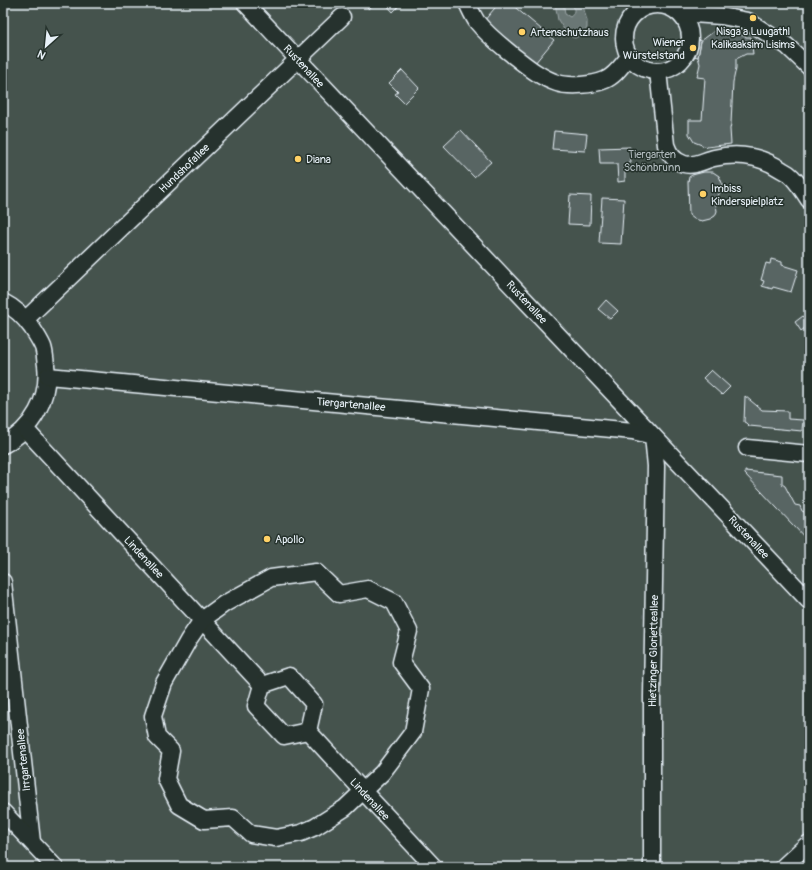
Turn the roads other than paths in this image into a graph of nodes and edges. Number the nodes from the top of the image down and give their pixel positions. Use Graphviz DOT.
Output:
graph roads {
  1 [pos="245,3"];
  2 [pos="468,3"];
  3 [pos="660,4"];
  4 [pos="721,9"];
  5 [pos="679,13"];
  6 [pos="342,16"];
  7 [pos="629,57"];
  8 [pos="298,59"];
  9 [pos="809,67"];
  10 [pos="658,71"];
  11 [pos="809,200"];
  12 [pos="3,302"];
  13 [pos="26,319"];
  14 [pos="48,376"];
  15 [pos="25,429"];
  16 [pos="653,436"];
  17 [pos="3,445"];
  18 [pos="747,448"];
  19 [pos="809,454"];
  20 [pos="3,582"];
  21 [pos="809,600"];
  22 [pos="202,620"];
  23 [pos="262,685"];
  24 [pos="308,731"];
  25 [pos="363,791"];
  26 [pos="3,812"];
  27 [pos="32,842"];
  28 [pos="809,843"];
  29 [pos="55,867"];
  30 [pos="434,867"];
  31 [pos="652,867"];
  32 [pos="783,867"];
  1 -- 8 [label="street, Rustenallee"];
  2 -- 7 [label="street"];
  3 -- 5 [label="street"];
  3 -- 7 [label="street"];
  4 -- 5 [label="street"];
  4 -- 9 [label="street"];
  5 -- 10 [label="street"];
  6 -- 8 [label="street, Hundshofallee"];
  7 -- 10 [label="street"];
  8 -- 13 [label="street, Hundshofallee"];
  8 -- 16 [label="street, Rustenallee"];
  10 -- 11 [label="street"];
  12 -- 13 [label="street"];
  13 -- 14 [label="street"];
  14 -- 15 [label="street"];
  14 -- 16 [label="street, Tiergartenallee"];
  15 -- 17 [label="street"];
  15 -- 22 [label="street, Lindenallee"];
  16 -- 21 [label="street, Rustenallee"];
  16 -- 31 [label="street, Hietzinger Glorietteallee"];
  18 -- 19 [label="street"];
  20 -- 27 [label="street, Irrgartenallee"];
  22 -- 23 [label="street, Lindenallee"];
  22 -- 25 [label="street"];
  22 -- 25 [label="street"];
  23 -- 24 [label="street"];
  23 -- 24 [label="street"];
  24 -- 25 [label="street, Lindenallee"];
  25 -- 30 [label="street, Lindenallee"];
  26 -- 27 [label="street"];
  27 -- 29 [label="street"];
  28 -- 32 [label="street"];
}
